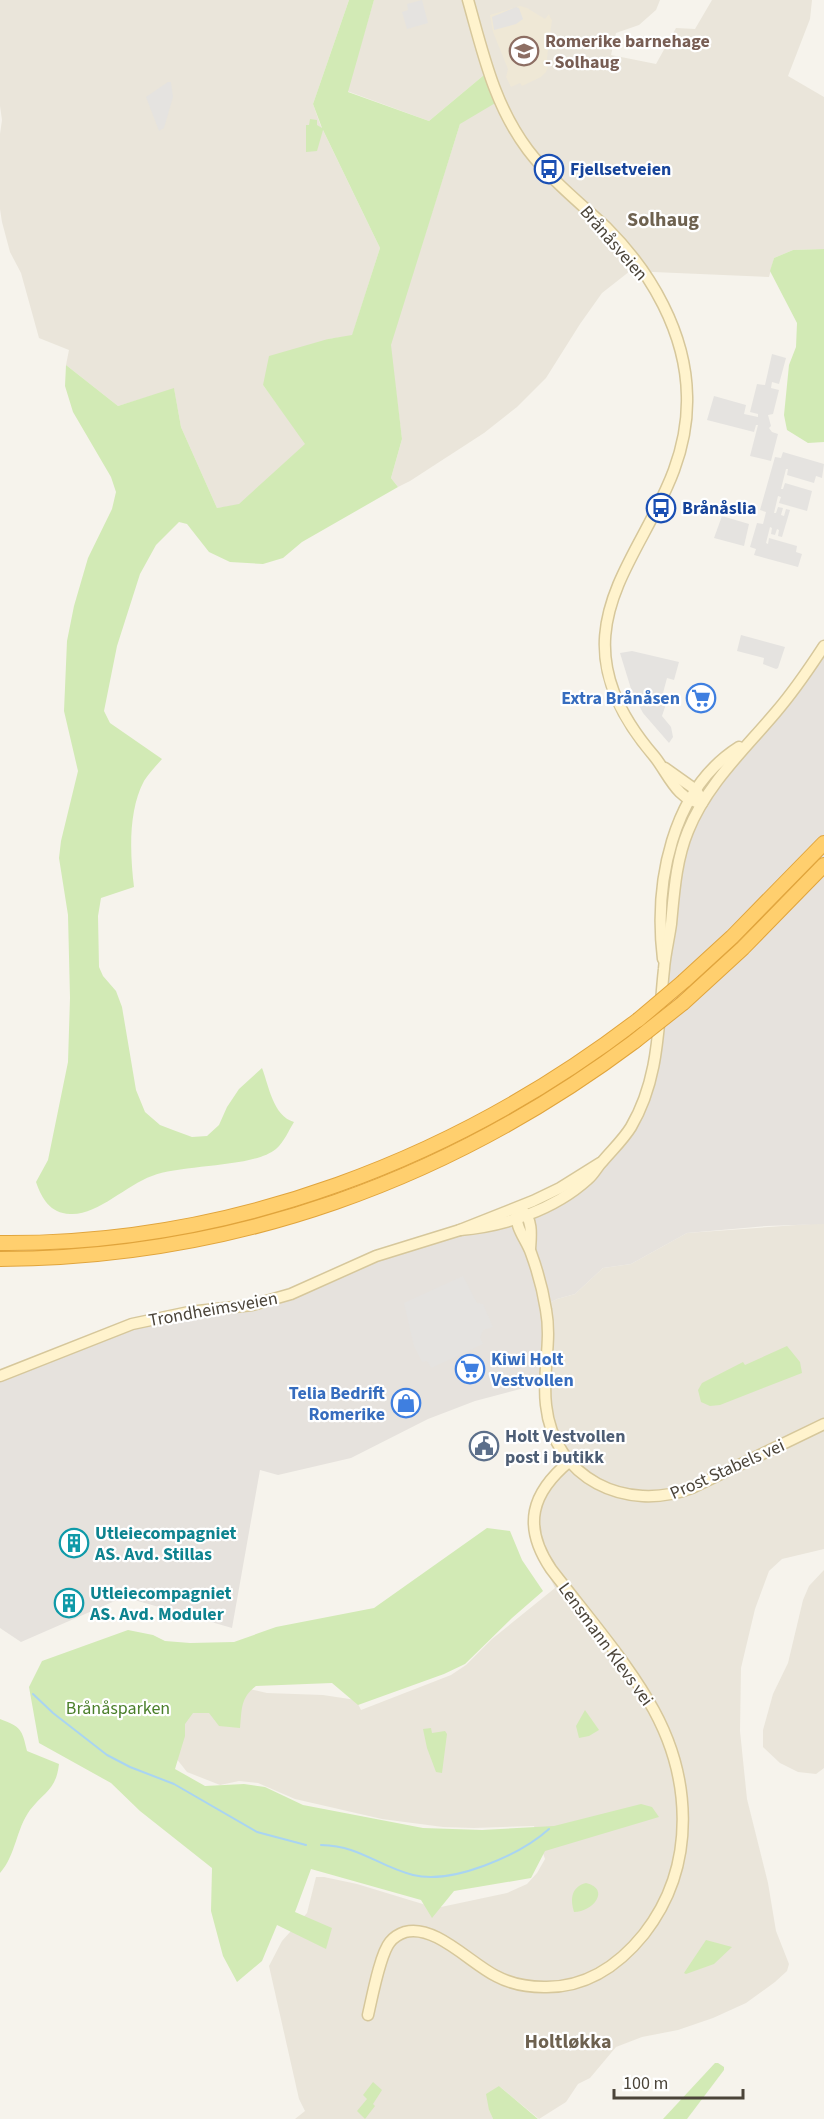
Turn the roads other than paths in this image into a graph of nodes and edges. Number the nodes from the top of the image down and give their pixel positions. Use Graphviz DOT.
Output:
graph roads {
  1 [pos="468,0"];
  2 [pos="824,646"];
  3 [pos="747,742"];
  4 [pos="693,795"];
  5 [pos="702,803"];
  6 [pos="824,843"];
  7 [pos="824,865"];
  8 [pos="664,966"];
  9 [pos="520,1214"];
  10 [pos="0,1243"];
  11 [pos="0,1259"];
  12 [pos="0,1376"];
  13 [pos="824,1425"];
  14 [pos="570,1461"];
  15 [pos="368,2015"];
  1 -- 4 [label="street, Brånåsveien"];
  2 -- 3 [label="street, Trondheimsveien"];
  3 -- 4 [label="street, Trondheimsveien"];
  3 -- 5 [label="street, Trondheimsveien"];
  4 -- 5 [label="street, Brånåsveien"];
  4 -- 8 [label="street, Trondheimsveien"];
  5 -- 8 [label="street, Trondheimsveien"];
  6 -- 10 [label="highway, bridge"];
  7 -- 11 [label="highway, bridge"];
  8 -- 9 [label="street, Trondheimsveien"];
  9 -- 12 [label="street, Trondheimsveien"];
  9 -- 14 [label="street, Prost Stabels vei"];
  13 -- 14 [label="street, Prost Stabels vei"];
  14 -- 15 [label="street, Lensmann Klevs vei"];
}
